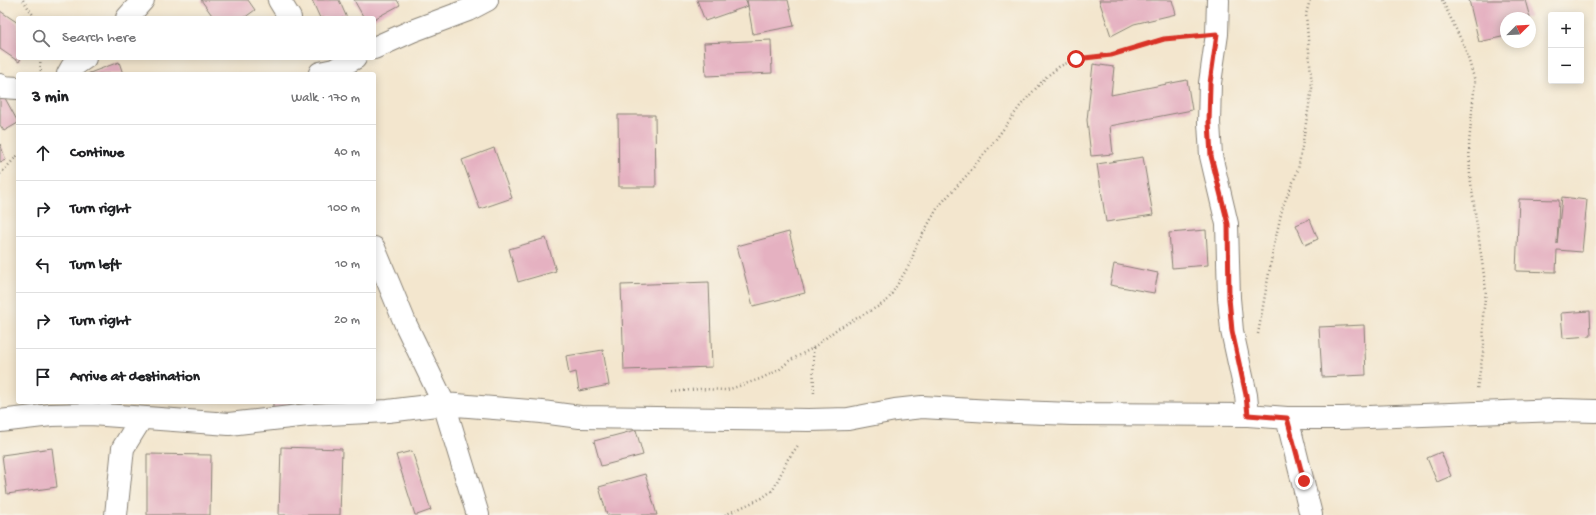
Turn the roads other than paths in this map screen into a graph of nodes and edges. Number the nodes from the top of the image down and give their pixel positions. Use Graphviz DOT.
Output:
graph roads {
  1 [pos="143,0"];
  2 [pos="279,0"];
  3 [pos="487,0"];
  4 [pos="1218,0"];
  5 [pos="1229,0"];
  6 [pos="129,16"];
  7 [pos="289,16"];
  8 [pos="1217,34"];
  9 [pos="376,47"];
  10 [pos="82,60"];
  11 [pos="352,60"];
  12 [pos="318,68"];
  13 [pos="69,72"];
  14 [pos="0,86"];
  15 [pos="16,88"];
  16 [pos="376,253"];
  17 [pos="69,404"];
  18 [pos="444,404"];
  19 [pos="1596,411"];
  20 [pos="1248,415"];
  21 [pos="51,416"];
  22 [pos="141,418"];
  23 [pos="1287,418"];
  24 [pos="0,421"];
  25 [pos="116,515"];
  26 [pos="478,515"];
  27 [pos="1311,515"];
  1 -- 6 [label="street"];
  2 -- 7 [label="street"];
  3 -- 9 [label="street"];
  4 -- 8 [label="street"];
  5 -- 8 [label="street"];
  8 -- 20 [label="street"];
  10 -- 13 [label="street"];
  11 -- 12 [label="street"];
  14 -- 15 [label="street"];
  16 -- 18 [label="street"];
  17 -- 21 [label="street"];
  18 -- 20 [label="street"];
  18 -- 22 [label="street"];
  18 -- 26 [label="street"];
  19 -- 23 [label="street"];
  20 -- 23 [label="street"];
  21 -- 22 [label="street"];
  21 -- 24 [label="street"];
  22 -- 25 [label="street"];
  23 -- 27 [label="street"];
}
